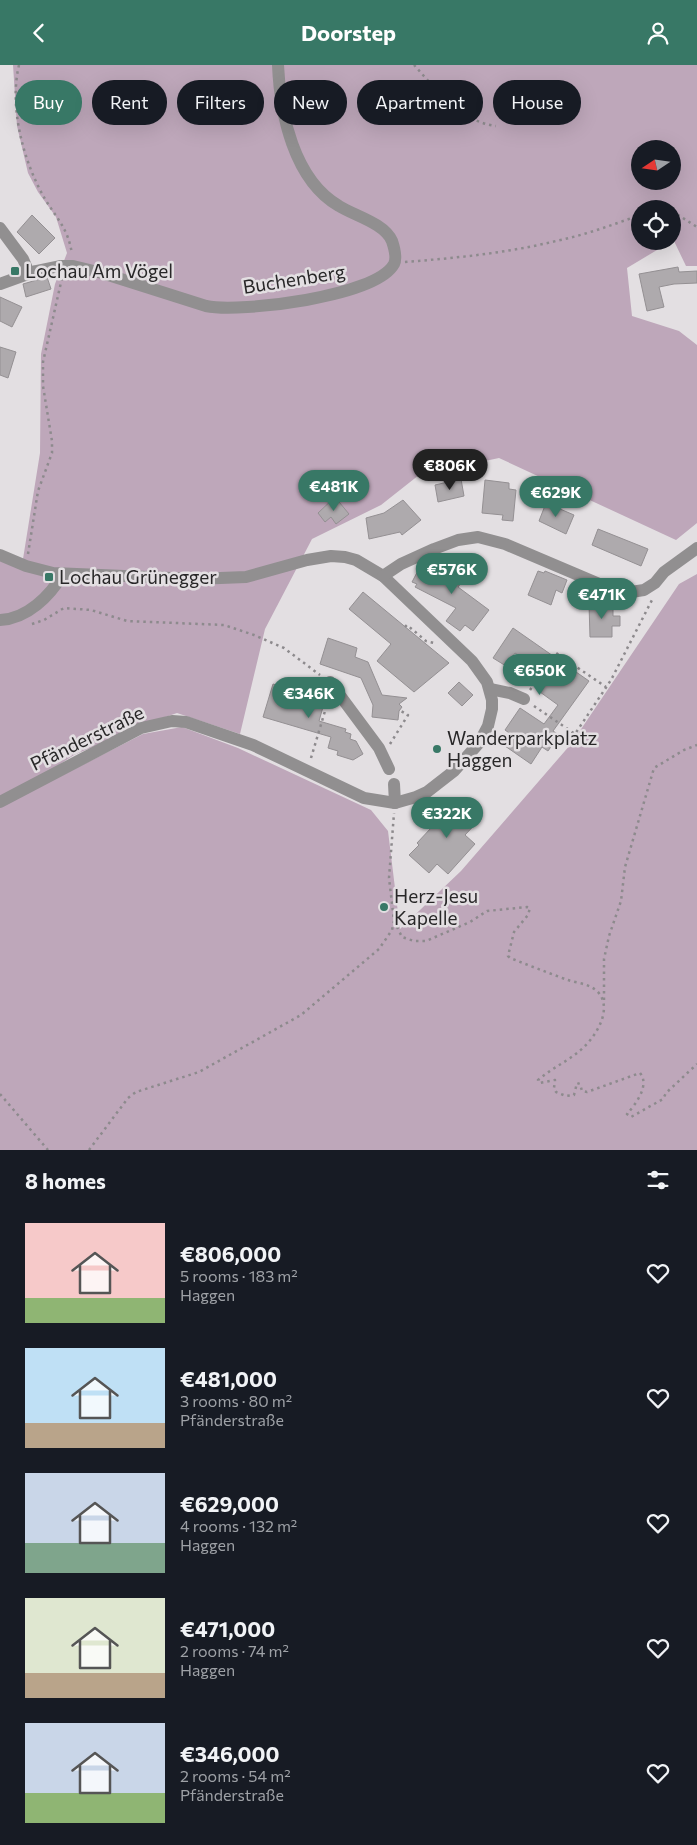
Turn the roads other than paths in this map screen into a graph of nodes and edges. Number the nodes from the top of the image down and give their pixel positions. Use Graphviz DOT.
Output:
graph roads {
  1 [pos="278,65"];
  2 [pos="0,228"];
  3 [pos="29,273"];
  4 [pos="0,284"];
  5 [pos="697,548"];
  6 [pos="0,555"];
  7 [pos="63,574"];
  8 [pos="383,576"];
  9 [pos="0,620"];
  10 [pos="330,682"];
  11 [pos="490,689"];
  12 [pos="524,699"];
  13 [pos="387,764"];
  14 [pos="394,785"];
  15 [pos="0,802"];
  16 [pos="395,803"];
  1 -- 3 [label="street, Buchenberg"];
  2 -- 3 [label="street"];
  3 -- 4 [label="street"];
  5 -- 8 [label="street"];
  6 -- 7 [label="street, Pfänderstraße"];
  7 -- 8 [label="street, Pfänderstraße"];
  7 -- 9 [label="street"];
  8 -- 11 [label="street, Pfänderstraße"];
  10 -- 13 [label="street"];
  11 -- 12 [label="street"];
  11 -- 16 [label="street, Pfänderstraße"];
  14 -- 16 [label="street"];
  15 -- 16 [label="street, Pfänderstraße"];
}
